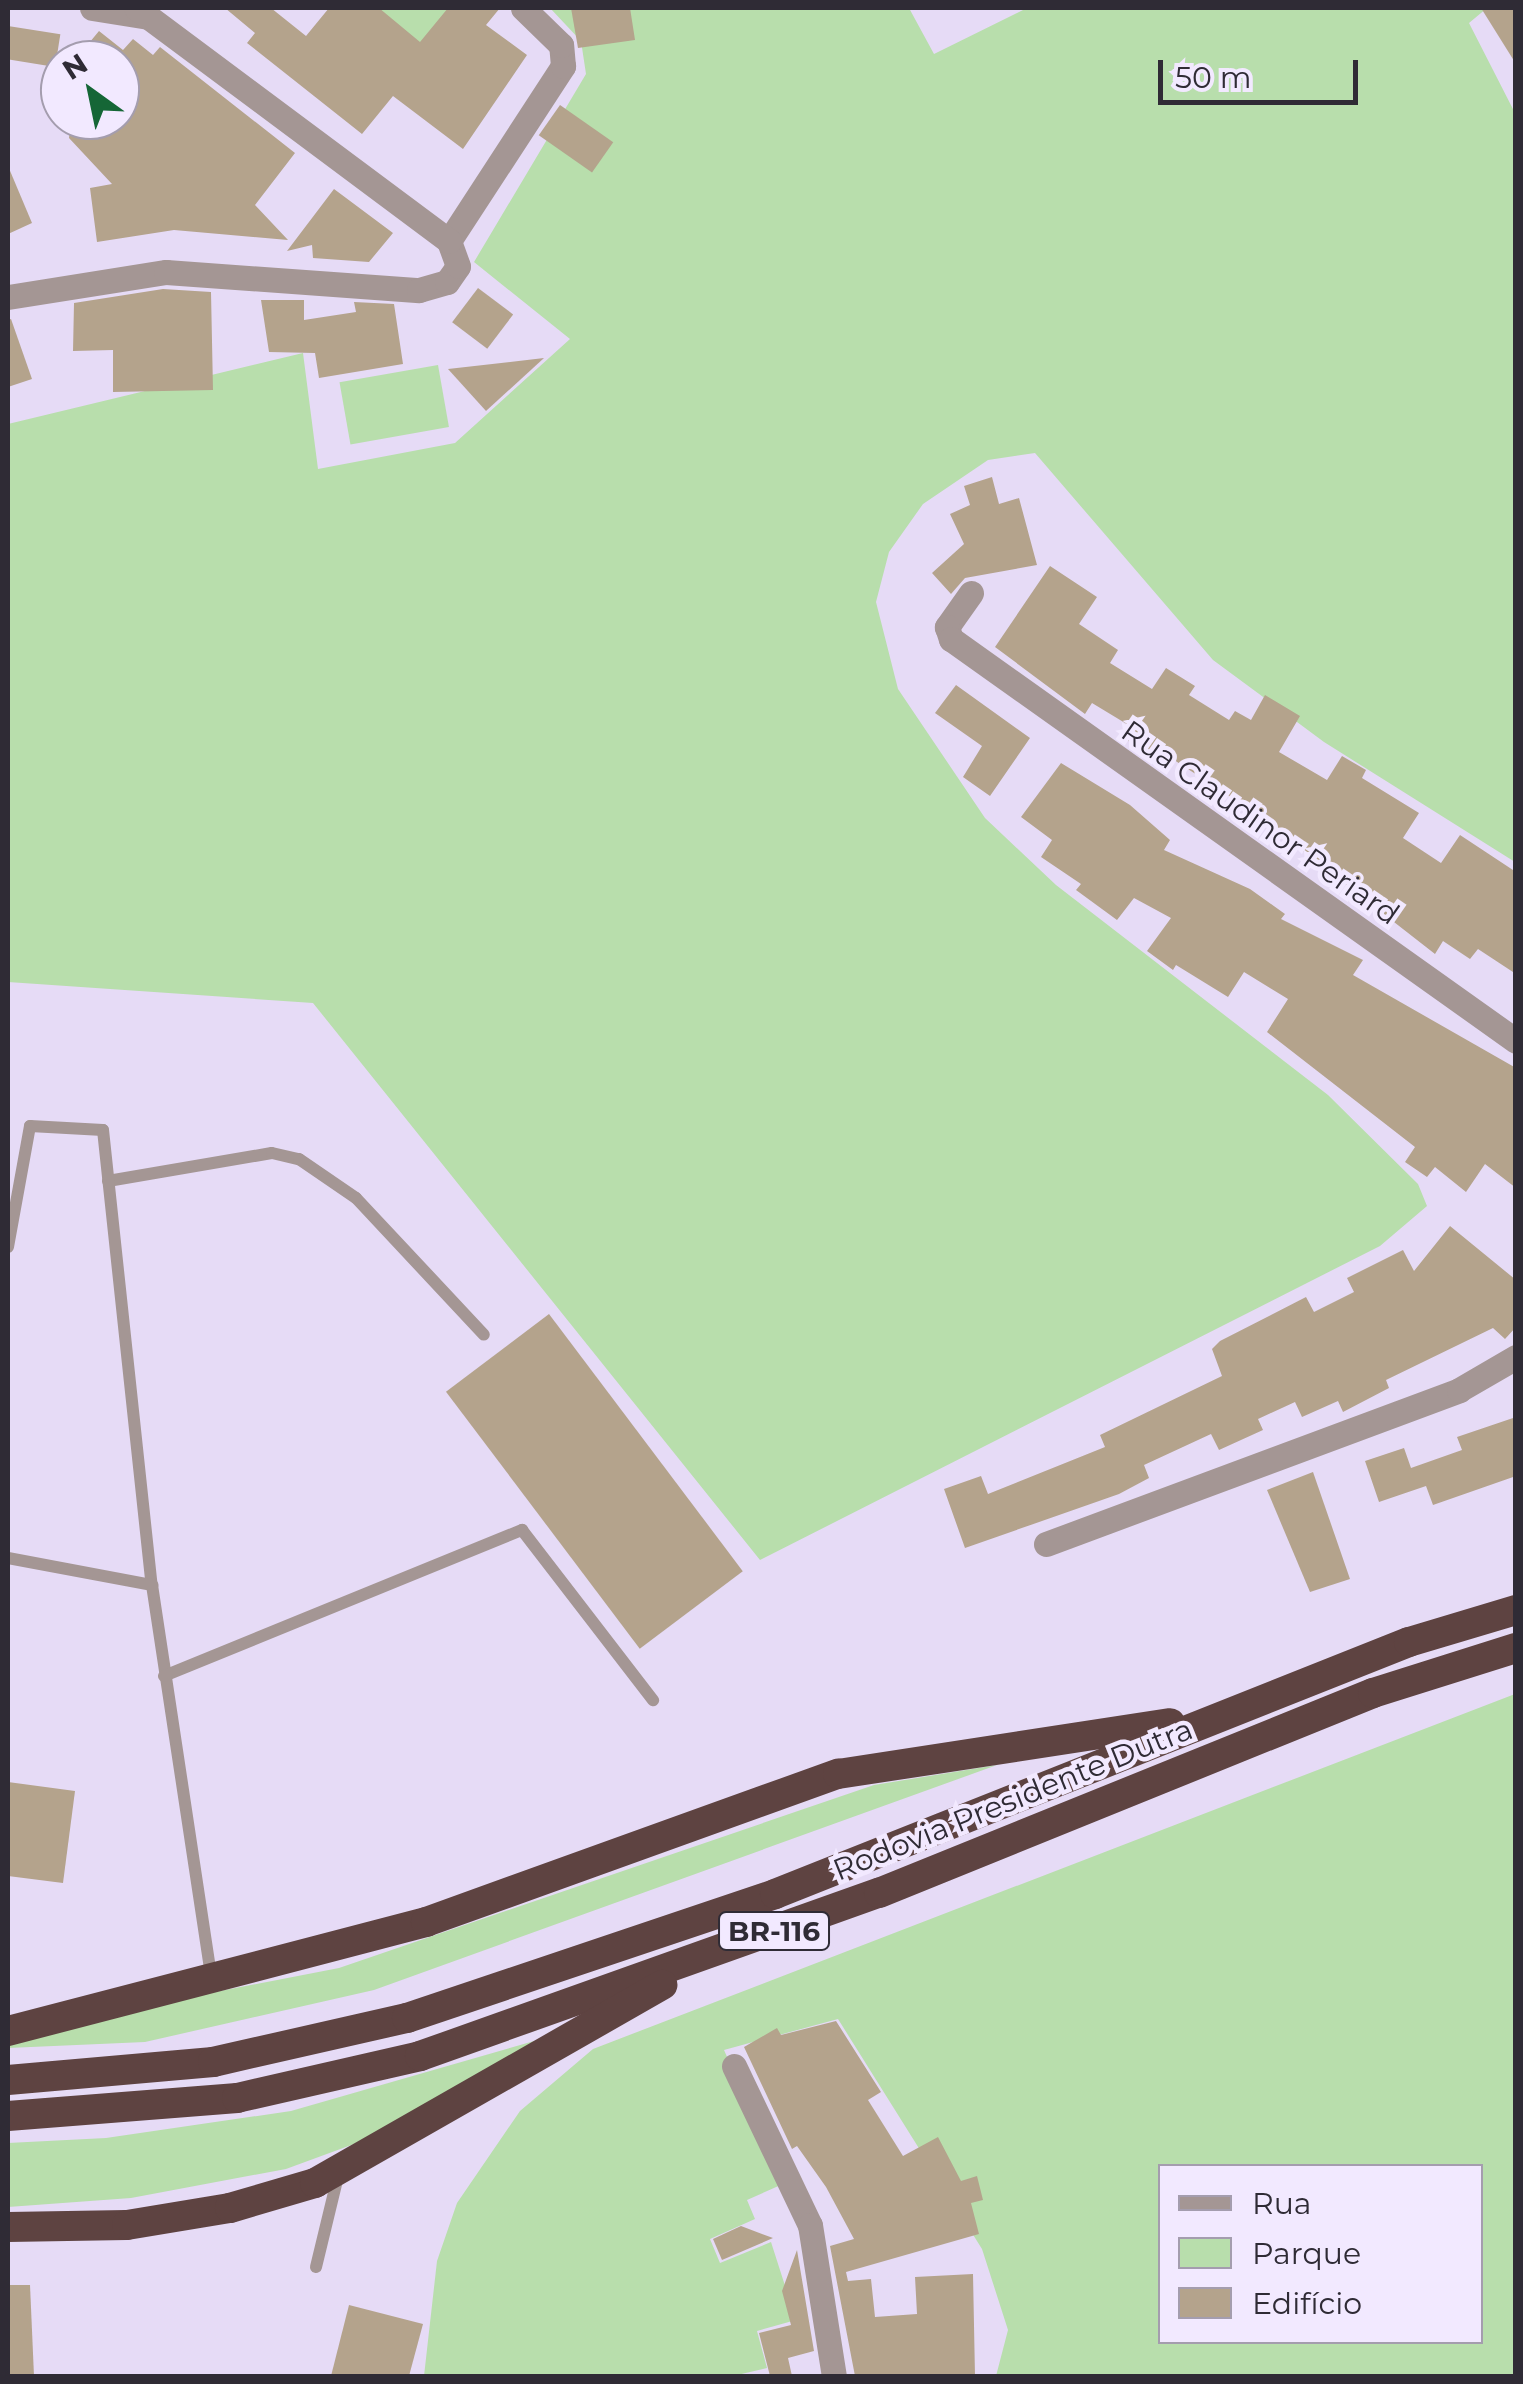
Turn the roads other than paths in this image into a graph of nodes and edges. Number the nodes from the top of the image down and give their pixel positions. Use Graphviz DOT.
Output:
graph roads {
  1 [pos="92,8"];
  2 [pos="523,8"];
  3 [pos="142,12"];
  4 [pos="449,241"];
  5 [pos="8,297"];
  6 [pos="971,592"];
  7 [pos="1516,1041"];
  8 [pos="108,1181"];
  9 [pos="8,1246"];
  10 [pos="484,1335"];
  11 [pos="1516,1356"];
  12 [pos="1046,1544"];
  13 [pos="8,1558"];
  14 [pos="152,1585"];
  15 [pos="1516,1593"];
  16 [pos="1516,1610"];
  17 [pos="1516,1648"];
  18 [pos="164,1676"];
  19 [pos="1303,1683"];
  20 [pos="653,1700"];
  21 [pos="1222,1716"];
  22 [pos="716,1952"];
  23 [pos="211,1978"];
  24 [pos="8,2031"];
  25 [pos="734,2066"];
  26 [pos="8,2080"];
  27 [pos="8,2116"];
  28 [pos="339,2170"];
  29 [pos="8,2227"];
  30 [pos="316,2267"];
  31 [pos="834,2376"];
  1 -- 3 [label="street"];
  2 -- 4 [label="street"];
  3 -- 4 [label="street"];
  4 -- 5 [label="street"];
  6 -- 7 [label="street, Rua Claudinor Periard"];
  8 -- 9 [label="lane"];
  8 -- 10 [label="lane"];
  8 -- 14 [label="lane"];
  11 -- 12 [label="street"];
  13 -- 14 [label="lane"];
  14 -- 18 [label="lane"];
  15 -- 19 [label="highway"];
  16 -- 19 [label="highway, Rodovia Presidente Dutra / BR-116"];
  17 -- 22 [label="highway, Rodovia Presidente Dutra / BR-116"];
  18 -- 20 [label="lane"];
  18 -- 23 [label="lane"];
  19 -- 21 [label="highway, Rodovia Presidente Dutra / BR-116"];
  21 -- 23 [label="highway"];
  21 -- 26 [label="highway, Rodovia Presidente Dutra / BR-116"];
  22 -- 27 [label="highway, Rodovia Presidente Dutra / BR-116"];
  22 -- 28 [label="highway"];
  23 -- 24 [label="highway"];
  25 -- 31 [label="street"];
  28 -- 29 [label="highway"];
  28 -- 30 [label="lane"];
}
